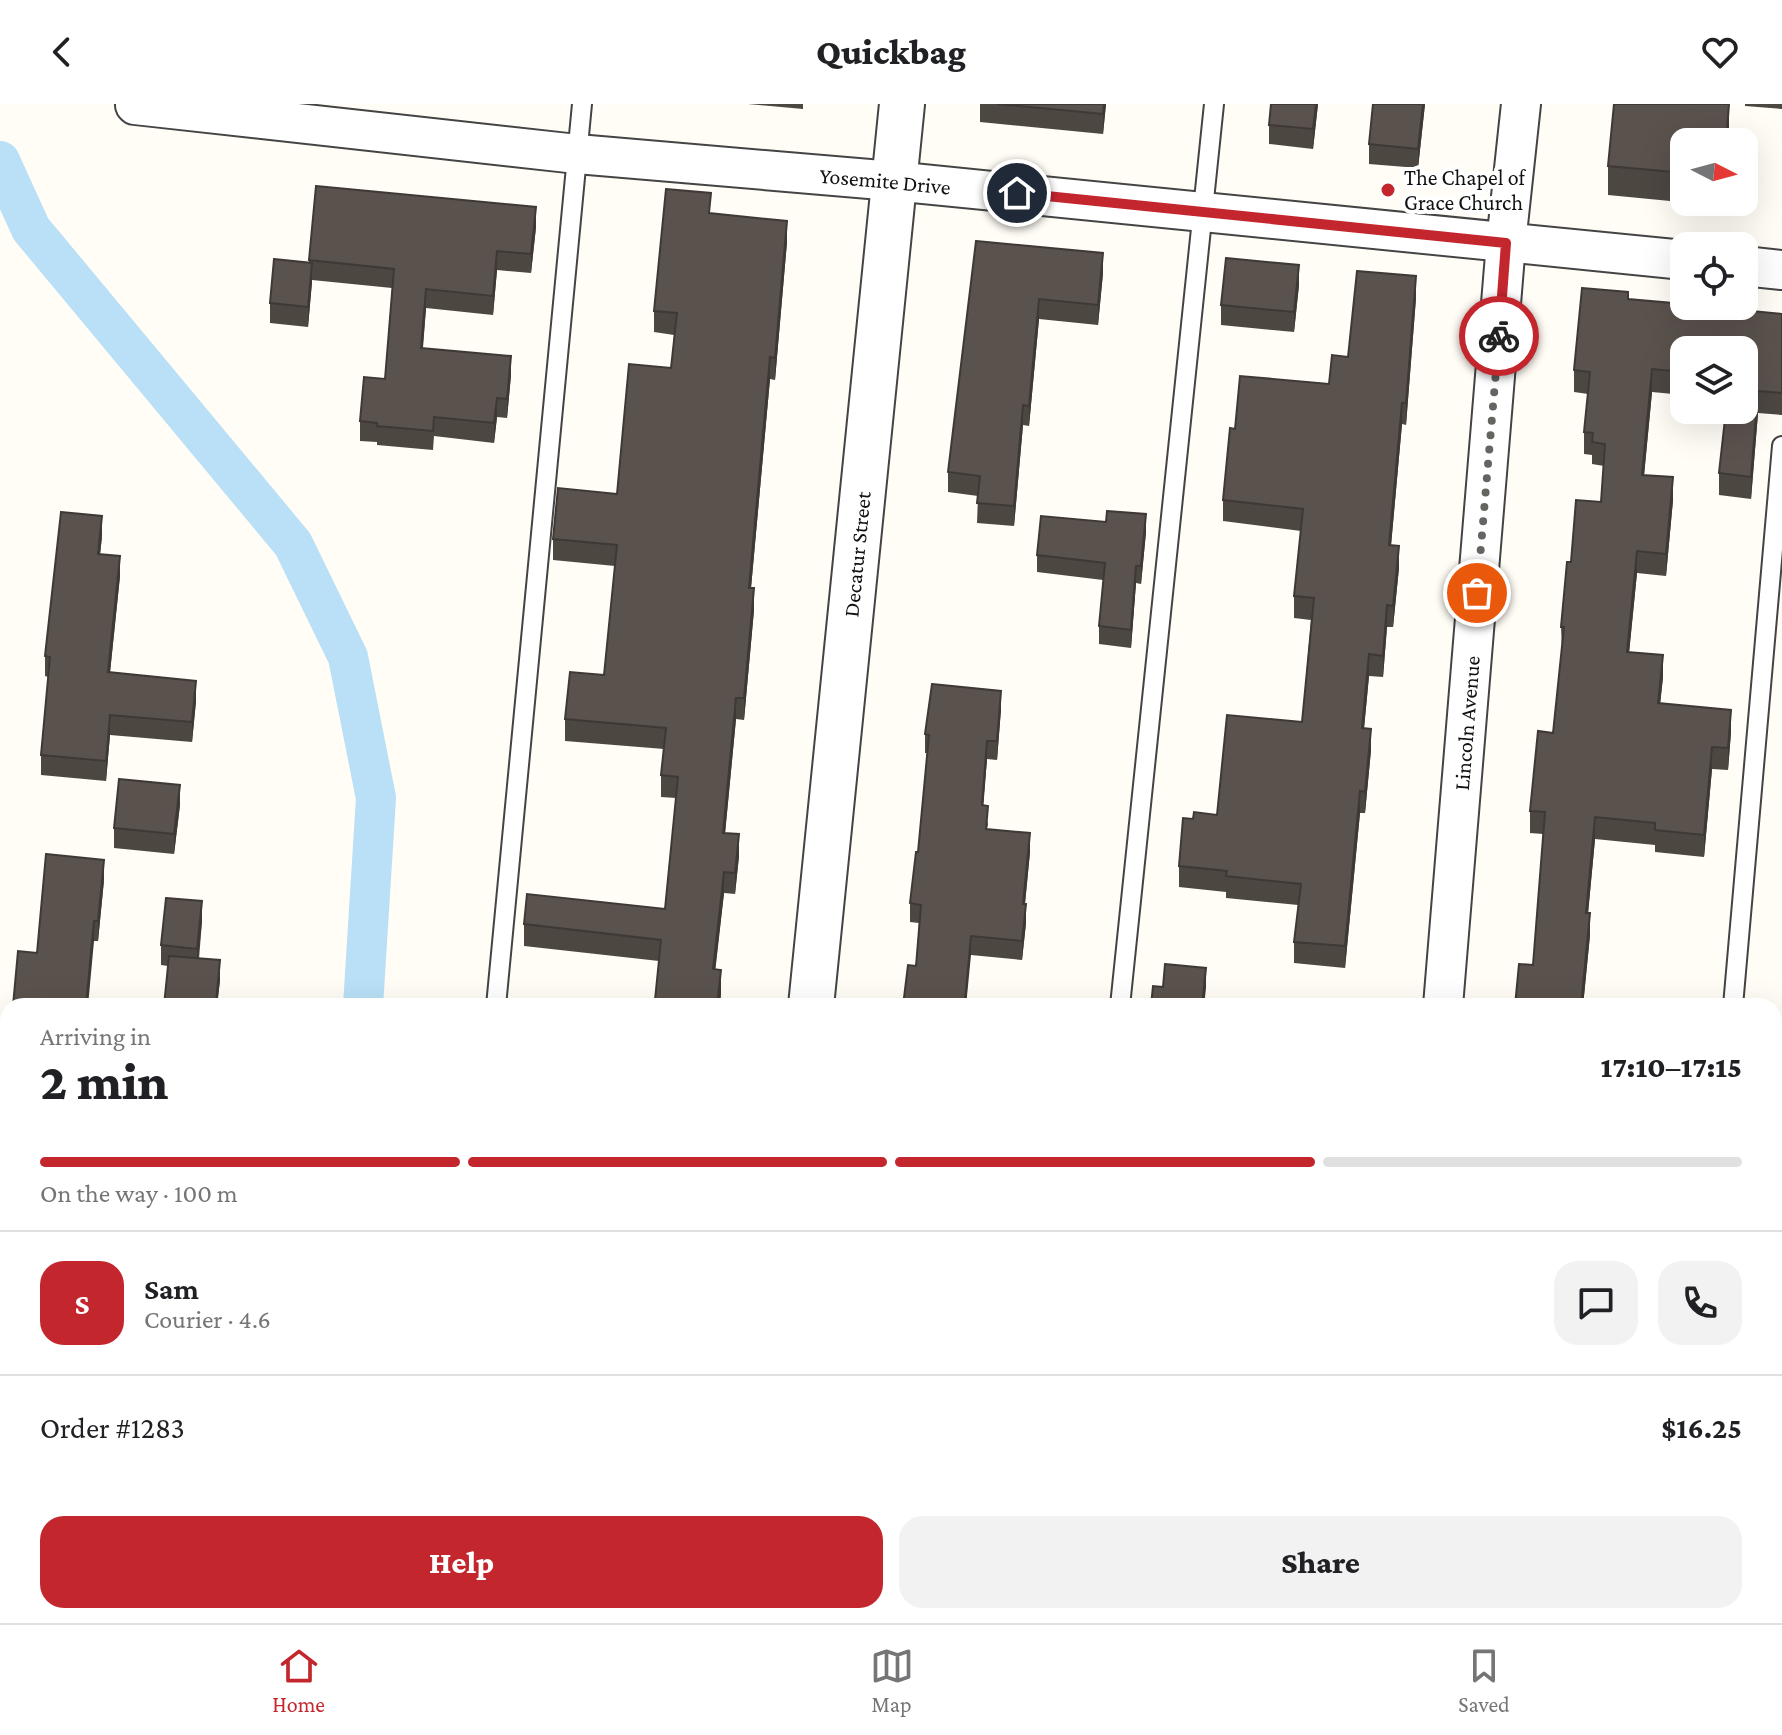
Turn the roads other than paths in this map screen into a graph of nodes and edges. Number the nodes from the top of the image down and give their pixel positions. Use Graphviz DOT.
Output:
graph roads {
  1 [pos="134,104"];
  2 [pos="582,104"];
  3 [pos="902,104"];
  4 [pos="1214,104"];
  5 [pos="1521,104"];
  6 [pos="577,154"];
  7 [pos="893,181"];
  8 [pos="1204,211"];
  9 [pos="1506,243"];
  10 [pos="1670,259"];
  11 [pos="1758,267"];
  12 [pos="1782,270"];
  13 [pos="1782,446"];
  14 [pos="497,998"];
  15 [pos="812,998"];
  16 [pos="1121,998"];
  17 [pos="1444,998"];
  18 [pos="1734,998"];
  1 -- 6 [label="street, Yosemite Drive"];
  2 -- 6 [label="lane"];
  3 -- 7 [label="street, Decatur Street"];
  4 -- 8 [label="lane"];
  5 -- 9 [label="street, Lincoln Avenue"];
  6 -- 7 [label="street, Yosemite Drive"];
  6 -- 14 [label="lane"];
  7 -- 8 [label="street, Yosemite Drive"];
  7 -- 15 [label="street, Decatur Street"];
  8 -- 9 [label="street, Yosemite Drive"];
  8 -- 16 [label="lane"];
  9 -- 10 [label="street, Yosemite Drive"];
  9 -- 17 [label="street, Lincoln Avenue"];
  11 -- 12 [label="street"];
  13 -- 18 [label="lane"];
}
